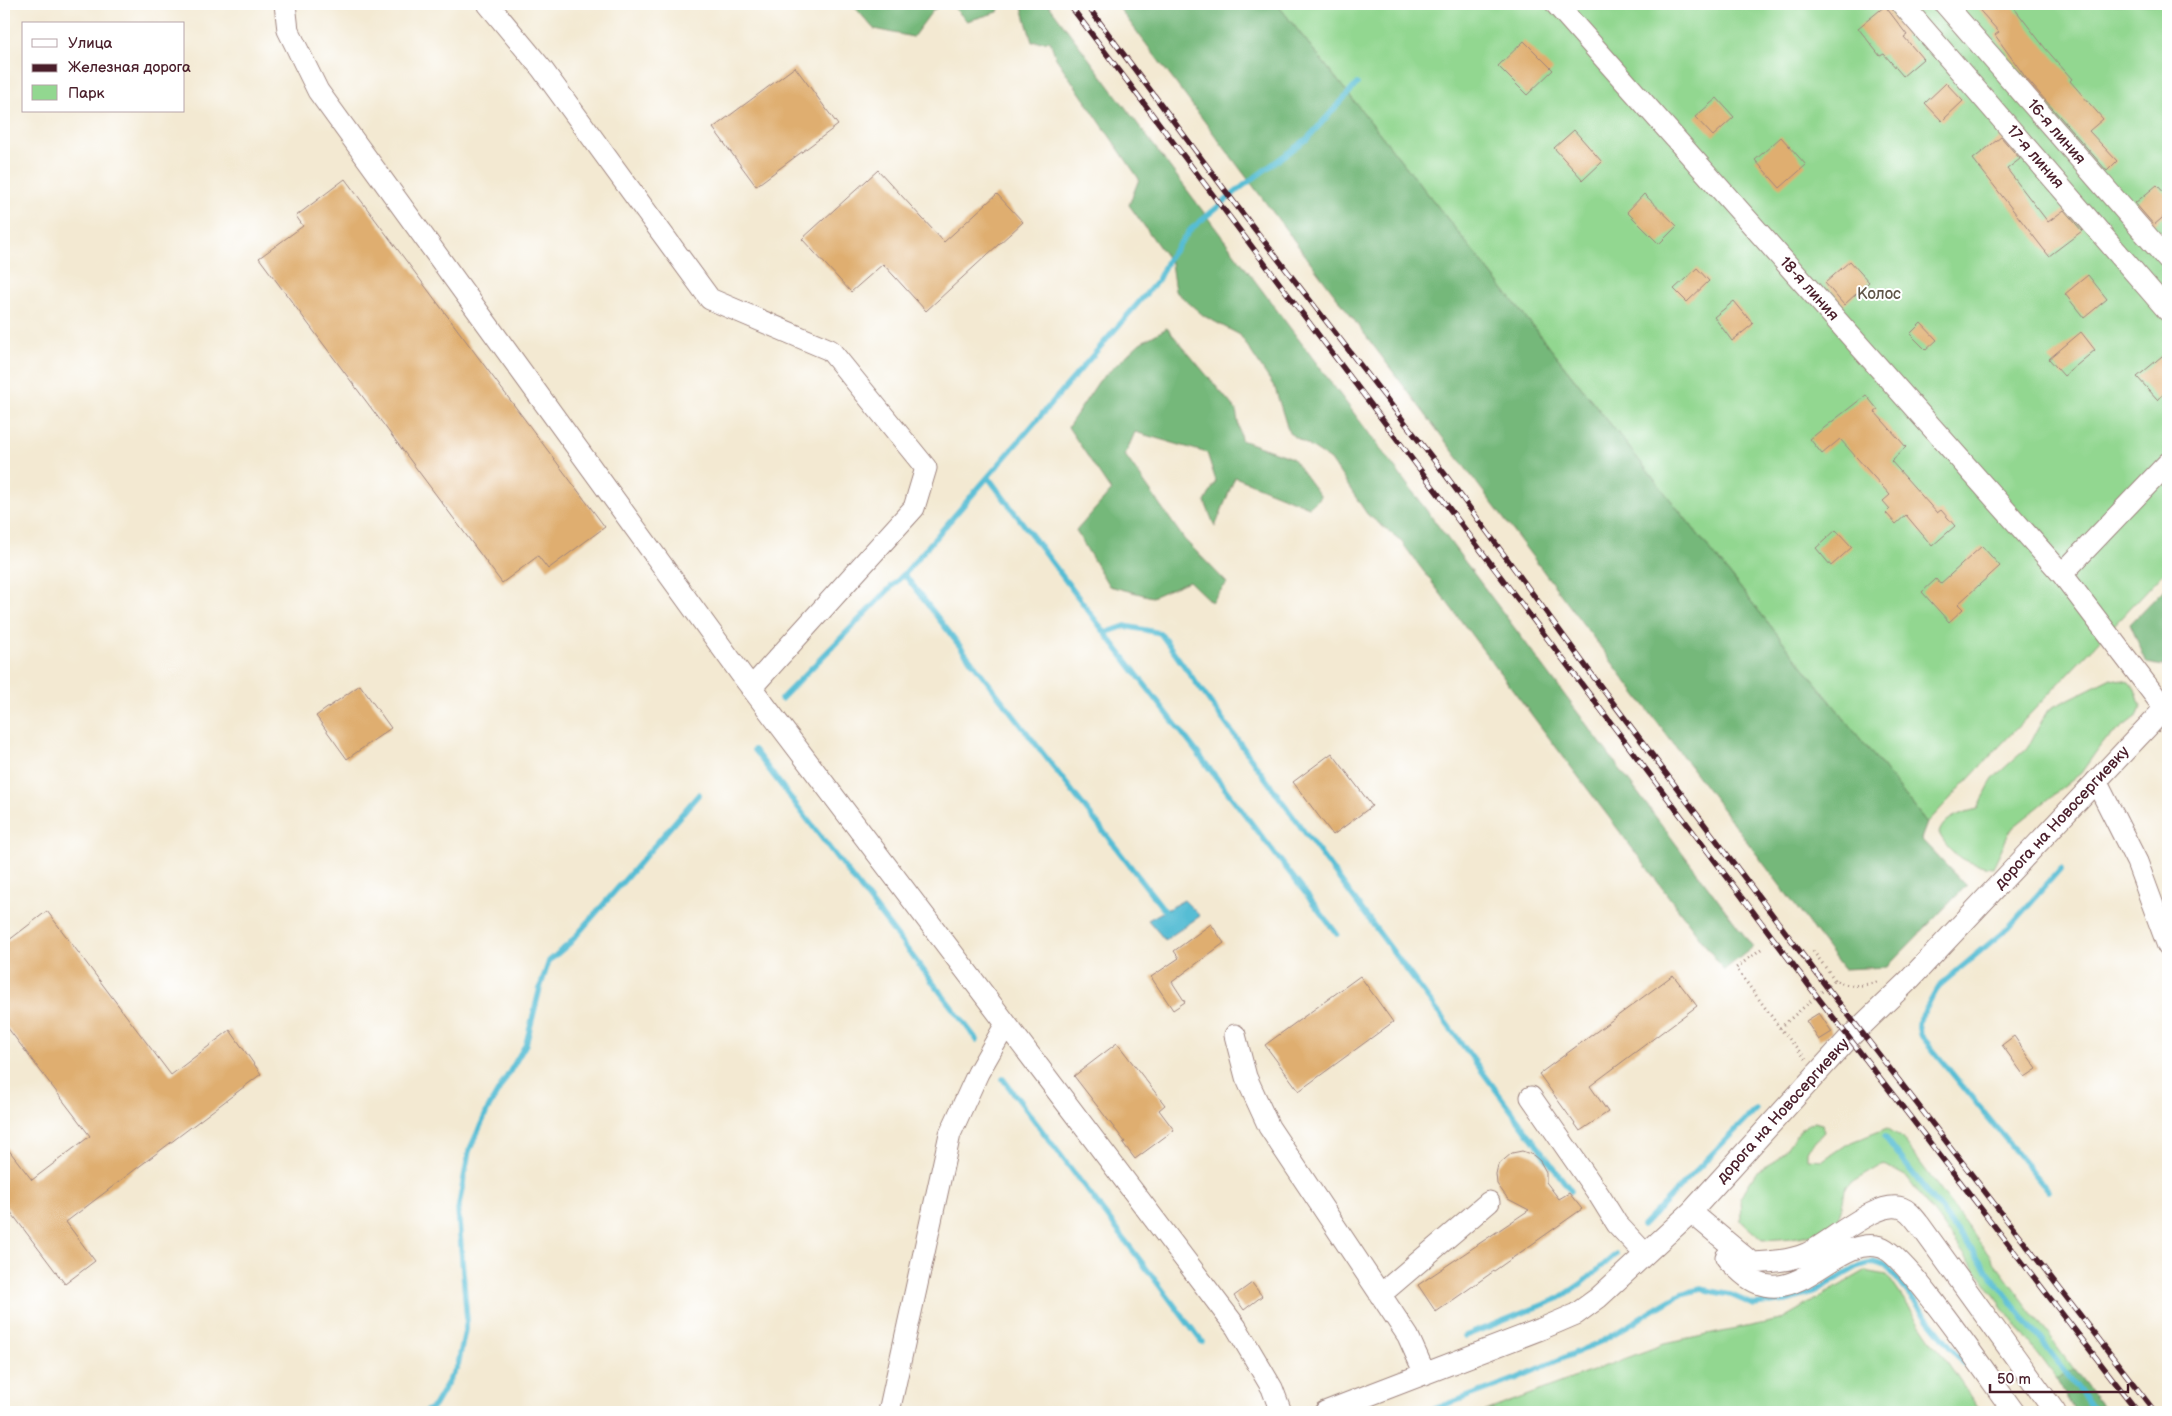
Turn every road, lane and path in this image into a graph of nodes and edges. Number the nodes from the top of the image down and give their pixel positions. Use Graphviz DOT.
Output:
graph roads {
  1 [pos="285,4"];
  2 [pos="488,4"];
  3 [pos="1556,4"];
  4 [pos="1902,4"];
  5 [pos="1945,4"];
  6 [pos="2168,260"];
  7 [pos="2168,311"];
  8 [pos="2168,463"];
  9 [pos="2062,574"];
  10 [pos="751,688"];
  11 [pos="2167,707"];
  12 [pos="2096,781"];
  13 [pos="2168,946"];
  14 [pos="1761,949"];
  15 [pos="1813,952"];
  16 [pos="1910,978"];
  17 [pos="1835,980"];
  18 [pos="1006,1024"];
  19 [pos="1780,1028"];
  20 [pos="1235,1035"];
  21 [pos="1817,1072"];
  22 [pos="1531,1097"];
  23 [pos="1489,1202"];
  24 [pos="1691,1212"];
  25 [pos="1714,1232"];
  26 [pos="1645,1254"];
  27 [pos="1380,1295"];
  28 [pos="1426,1374"];
  29 [pos="890,1412"];
  30 [pos="1281,1412"];
  31 [pos="1325,1412"];
  32 [pos="2014,1412"];
  33 [pos="2055,1412"];
  1 -- 10 [label="street"];
  2 -- 10 [label="street"];
  3 -- 9 [label="street, 18-я линия"];
  4 -- 7 [label="street, 17-я линия"];
  5 -- 6 [label="street, 16-я линия"];
  8 -- 9 [label="street"];
  9 -- 11 [label="street, 18-я линия"];
  10 -- 18 [label="street"];
  11 -- 12 [label="street, дорога на Новосергиевку"];
  12 -- 13 [label="street"];
  12 -- 16 [label="street, дорога на Новосергиевку"];
  14 -- 19 [label="path"];
  15 -- 17 [label="path"];
  16 -- 17 [label="path"];
  16 -- 21 [label="street, дорога на Новосергиевку"];
  17 -- 19 [label="path"];
  18 -- 29 [label="street"];
  18 -- 30 [label="street"];
  19 -- 21 [label="path"];
  20 -- 27 [label="street"];
  21 -- 24 [label="street, дорога на Новосергиевку"];
  22 -- 26 [label="street"];
  23 -- 27 [label="street"];
  24 -- 25 [label="street"];
  24 -- 26 [label="street, дорога на Новосергиевку"];
  25 -- 32 [label="street"];
  25 -- 33 [label="street"];
  26 -- 28 [label="street, дорога на Новосергиевку"];
  27 -- 28 [label="street"];
  28 -- 31 [label="street, дорога на Новосергиевку"];
}
